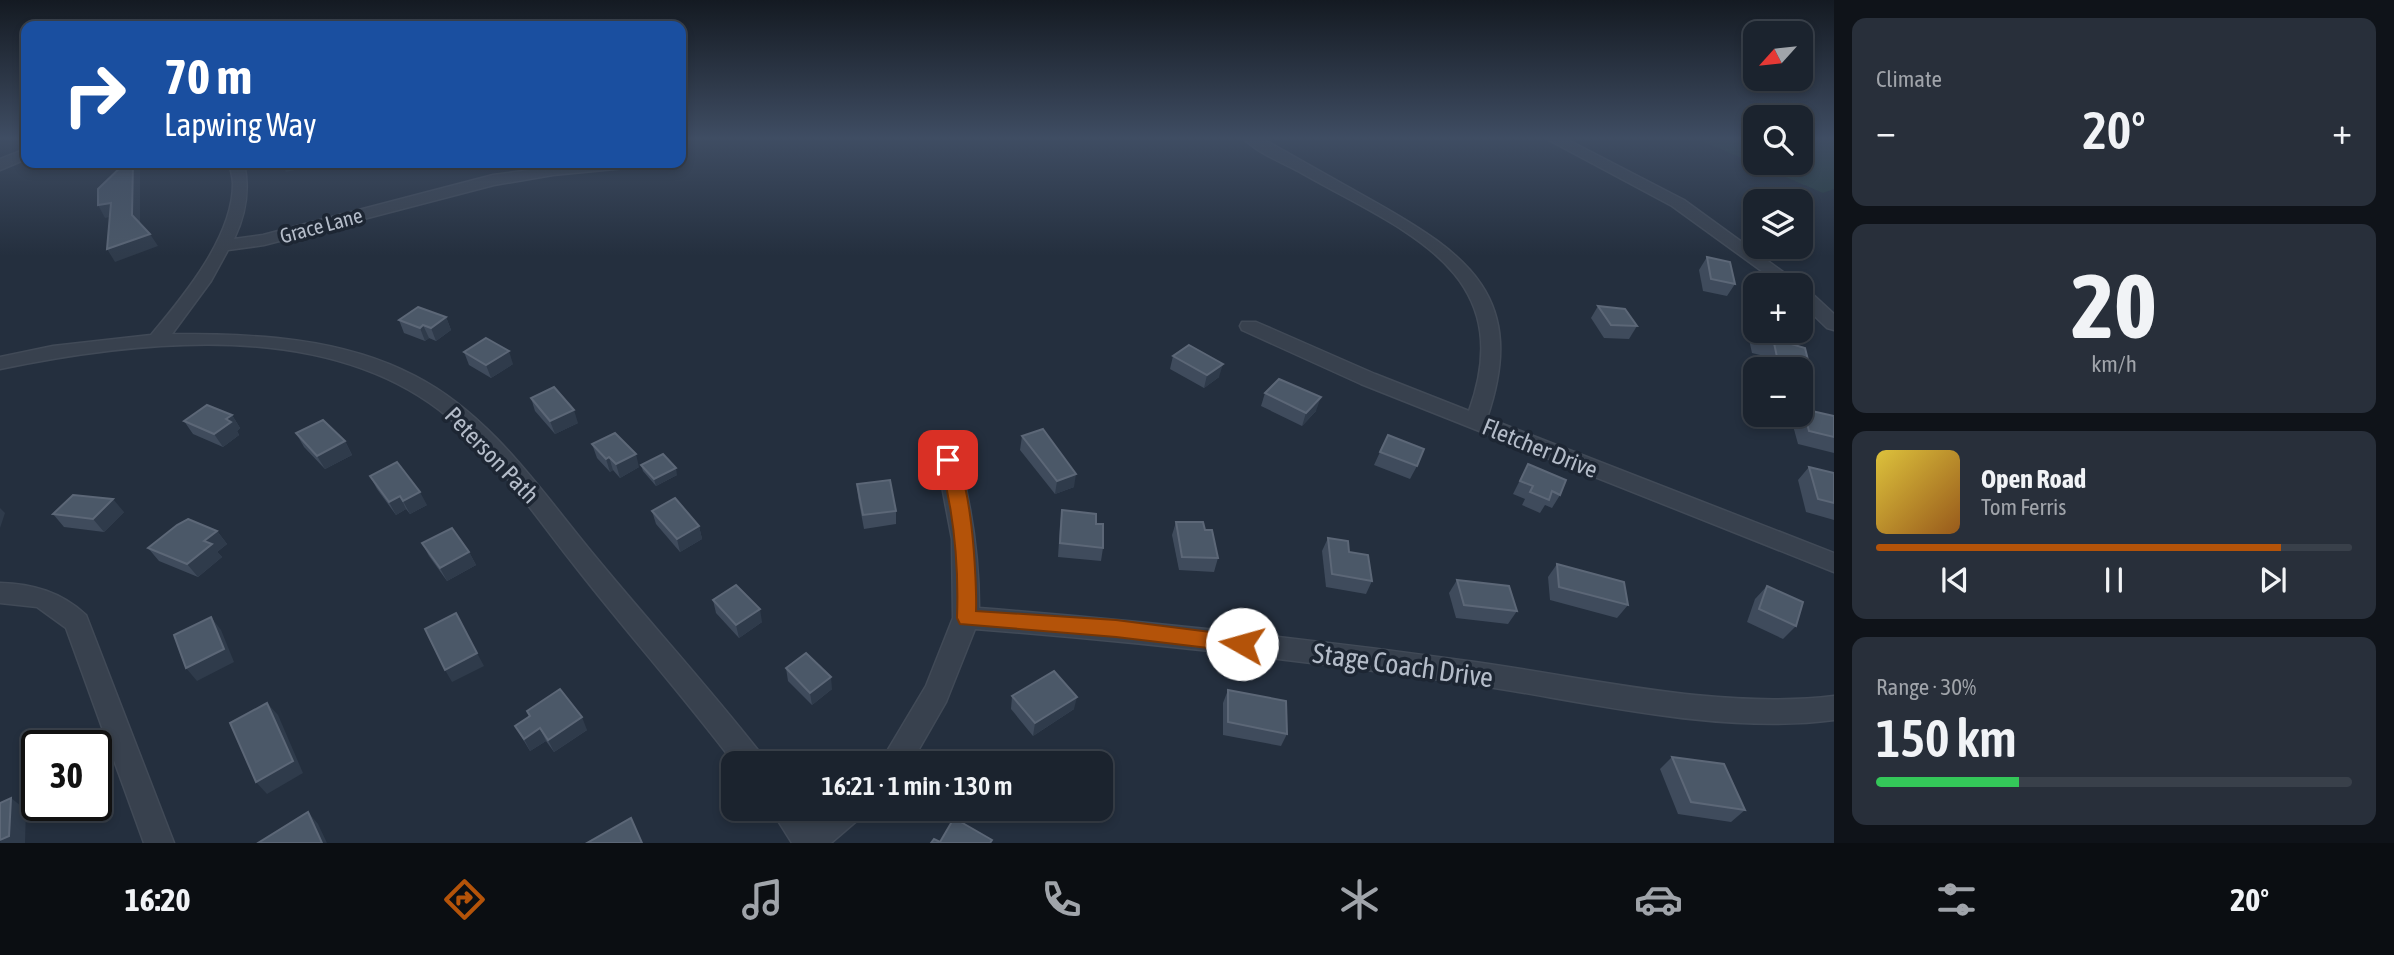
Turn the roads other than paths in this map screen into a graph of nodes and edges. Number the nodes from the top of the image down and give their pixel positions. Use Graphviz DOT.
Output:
graph roads {
  1 [pos="241,177"];
  2 [pos="509,177"];
  3 [pos="1320,177"];
  4 [pos="1628,177"];
  5 [pos="222,246"];
  6 [pos="1775,273"];
  7 [pos="1813,304"];
  8 [pos="1834,324"];
  9 [pos="1249,326"];
  10 [pos="156,341"];
  11 [pos="0,363"];
  12 [pos="1475,422"];
  13 [pos="948,460"];
  14 [pos="1834,563"];
  15 [pos="0,593"];
  16 [pos="966,618"];
  17 [pos="1834,708"];
  18 [pos="741,751"];
  19 [pos="903,751"];
  20 [pos="794,821"];
  21 [pos="834,821"];
  22 [pos="808,842"];
  23 [pos="159,843"];
  1 -- 5 [label="street"];
  2 -- 5 [label="street, Grace Lane"];
  3 -- 12 [label="street"];
  4 -- 6 [label="street"];
  5 -- 10 [label="street"];
  7 -- 8 [label="street"];
  9 -- 12 [label="street, Fletcher Drive"];
  10 -- 11 [label="street, Peterson Path"];
  10 -- 18 [label="street, Peterson Path"];
  12 -- 14 [label="street, Fletcher Drive"];
  13 -- 16 [label="street"];
  15 -- 23 [label="street"];
  16 -- 17 [label="street, Stage Coach Drive"];
  16 -- 19 [label="street"];
  20 -- 22 [label="street"];
  21 -- 22 [label="street"];
}
